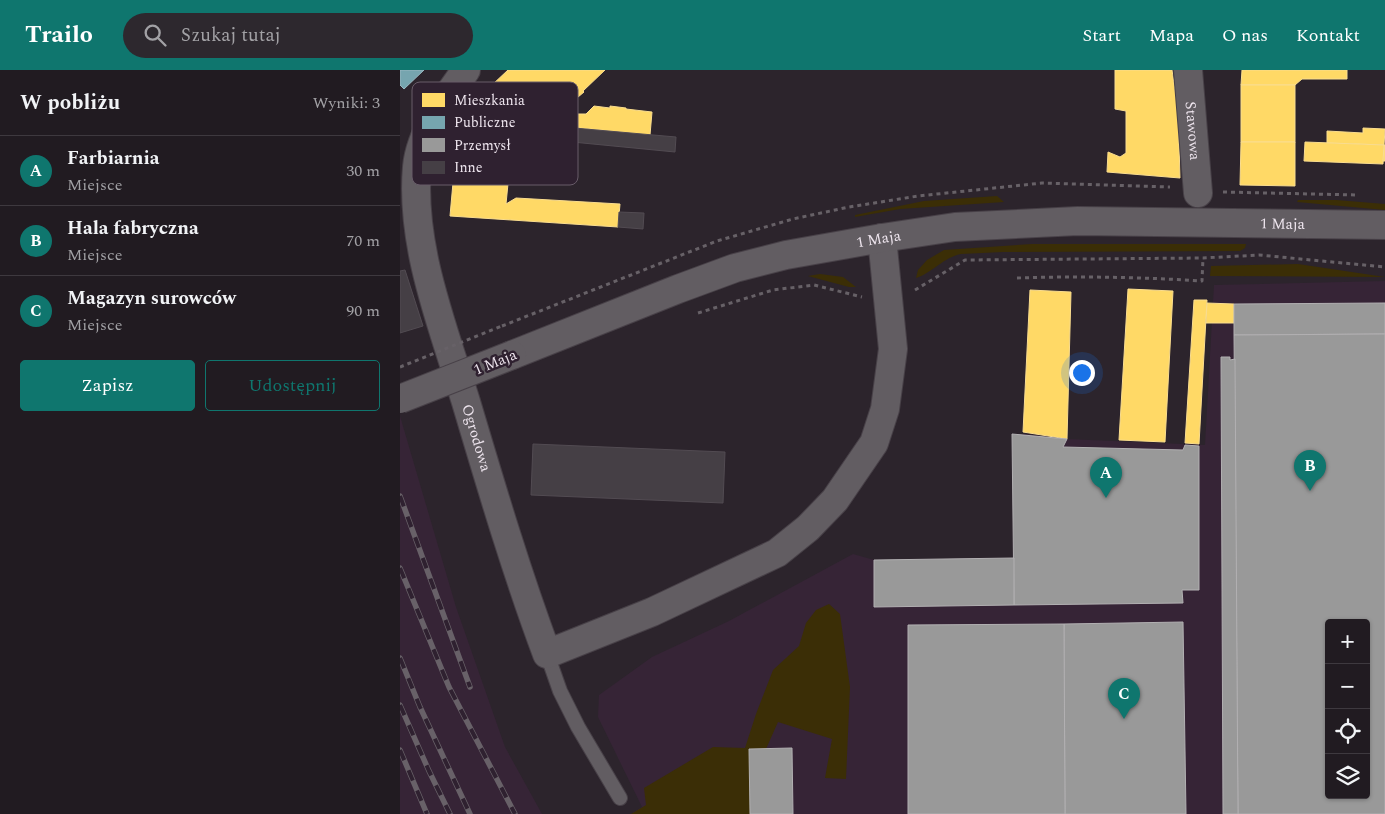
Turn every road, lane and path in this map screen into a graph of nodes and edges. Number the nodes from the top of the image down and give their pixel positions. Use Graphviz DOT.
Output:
graph roads {
  1 [pos="466,70"];
  2 [pos="1188,70"];
  3 [pos="457,82"];
  4 [pos="417,185"];
  5 [pos="1198,191"];
  6 [pos="1360,196"];
  7 [pos="1385,225"];
  8 [pos="882,238"];
  9 [pos="1203,258"];
  10 [pos="1385,267"];
  11 [pos="1017,278"];
  12 [pos="888,296"];
  13 [pos="690,315"];
  14 [pos="502,326"];
  15 [pos="400,367"];
  16 [pos="400,399"];
  17 [pos="547,654"];
  18 [pos="620,798"];
  1 -- 3 [label="street, Ogrodowa"];
  2 -- 5 [label="street, Stawowa"];
  4 -- 17 [label="street, Ogrodowa"];
  5 -- 6 [label="path"];
  7 -- 8 [label="street, 1 Maja"];
  8 -- 12 [label="street"];
  8 -- 16 [label="street, 1 Maja, bridge"];
  9 -- 10 [label="path"];
  9 -- 11 [label="path"];
  9 -- 12 [label="path"];
  12 -- 13 [label="path"];
  12 -- 17 [label="street"];
  14 -- 15 [label="path, bridge"];
  17 -- 18 [label="lane, Ogrodowa"];
}
